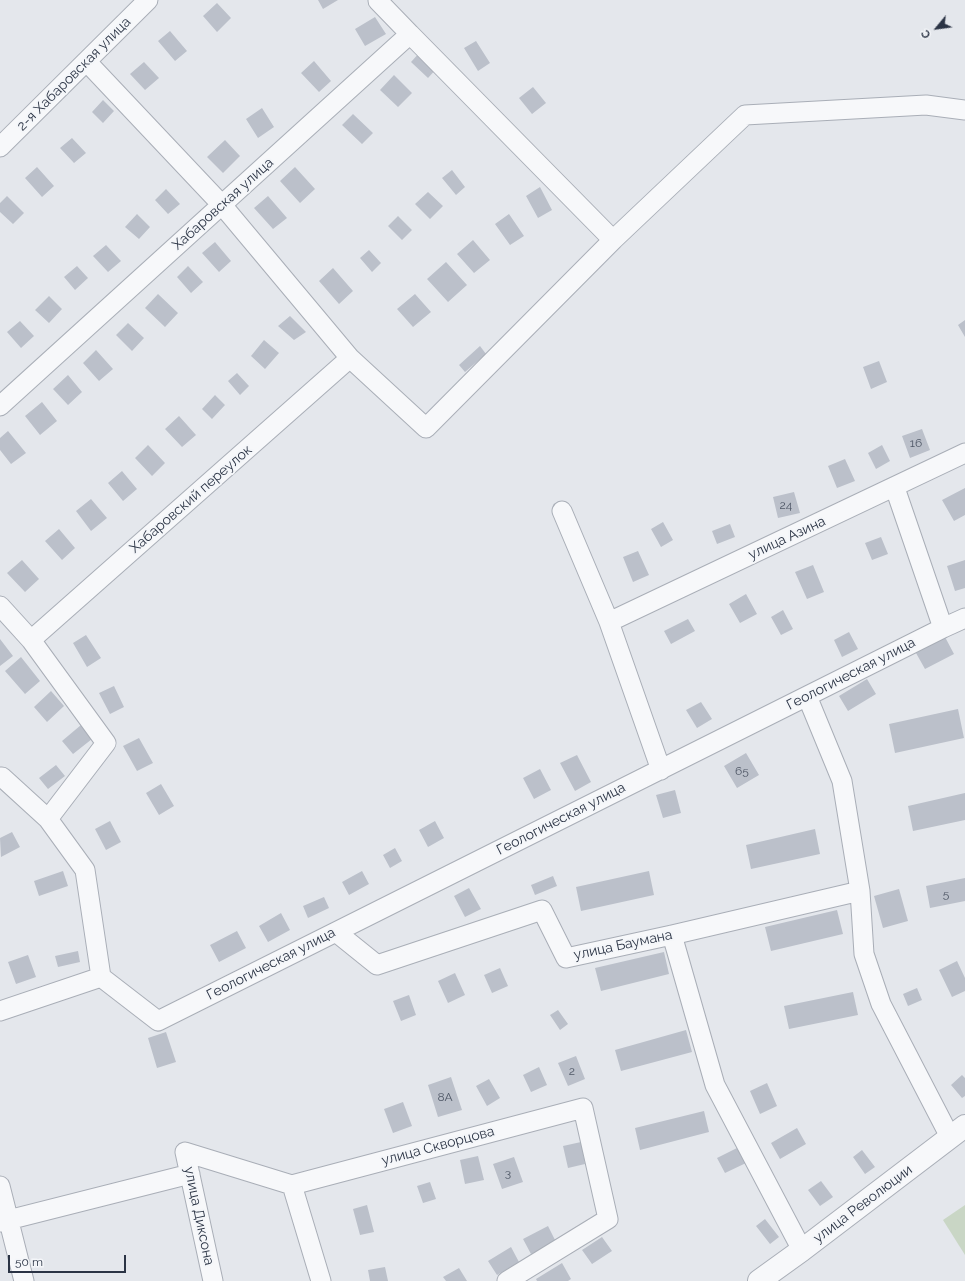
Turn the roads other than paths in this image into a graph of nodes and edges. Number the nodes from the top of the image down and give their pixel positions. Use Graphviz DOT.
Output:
graph roads {
  1 [pos="148,0"];
  2 [pos="378,0"];
  3 [pos="410,34"];
  4 [pos="87,62"];
  5 [pos="965,110"];
  6 [pos="0,147"];
  7 [pos="222,204"];
  8 [pos="613,240"];
  9 [pos="350,358"];
  10 [pos="0,406"];
  11 [pos="965,453"];
  12 [pos="895,488"];
  13 [pos="562,511"];
  14 [pos="0,606"];
  15 [pos="965,618"];
  16 [pos="609,622"];
  17 [pos="943,628"];
  18 [pos="31,640"];
  19 [pos="807,696"];
  20 [pos="661,770"];
  21 [pos="0,777"];
  22 [pos="48,819"];
  23 [pos="860,891"];
  24 [pos="336,932"];
  25 [pos="672,936"];
  26 [pos="101,977"];
  27 [pos="0,1011"];
  28 [pos="958,1131"];
  29 [pos="190,1174"];
  30 [pos="292,1185"];
  31 [pos="0,1186"];
  32 [pos="4,1221"];
  33 [pos="802,1250"];
  34 [pos="24,1281"];
  35 [pos="213,1281"];
  36 [pos="321,1281"];
  37 [pos="507,1281"];
  38 [pos="759,1281"];
  1 -- 4 [label="street, 2-я Хабаровская улица"];
  2 -- 3 [label="street"];
  3 -- 7 [label="street, Хабаровская улица"];
  3 -- 8 [label="street"];
  4 -- 6 [label="street, 2-я Хабаровская улица"];
  4 -- 7 [label="street"];
  5 -- 8 [label="street"];
  7 -- 9 [label="street"];
  7 -- 10 [label="street, Хабаровская улица"];
  8 -- 9 [label="street"];
  9 -- 18 [label="street, Хабаровский переулок"];
  11 -- 12 [label="street, улица Азина"];
  12 -- 16 [label="street, улица Азина"];
  12 -- 17 [label="street"];
  13 -- 16 [label="street"];
  14 -- 18 [label="street"];
  15 -- 17 [label="street, Геологическая улица"];
  16 -- 20 [label="street"];
  17 -- 19 [label="street, Геологическая улица"];
  18 -- 22 [label="street"];
  19 -- 20 [label="street, Геологическая улица"];
  19 -- 23 [label="street"];
  20 -- 24 [label="street, Геологическая улица"];
  21 -- 22 [label="street"];
  22 -- 26 [label="street"];
  23 -- 25 [label="street, улица Баумана"];
  23 -- 28 [label="street"];
  24 -- 25 [label="street, улица Баумана"];
  24 -- 26 [label="street, Геологическая улица"];
  25 -- 33 [label="street"];
  26 -- 27 [label="street"];
  28 -- 33 [label="street, улица Революции"];
  29 -- 30 [label="street, улица Диксона"];
  29 -- 32 [label="street"];
  29 -- 35 [label="street, улица Диксона"];
  30 -- 36 [label="street"];
  30 -- 37 [label="street, улица Скворцова"];
  31 -- 32 [label="street"];
  32 -- 34 [label="street"];
  33 -- 38 [label="street, улица Революции"];
}
